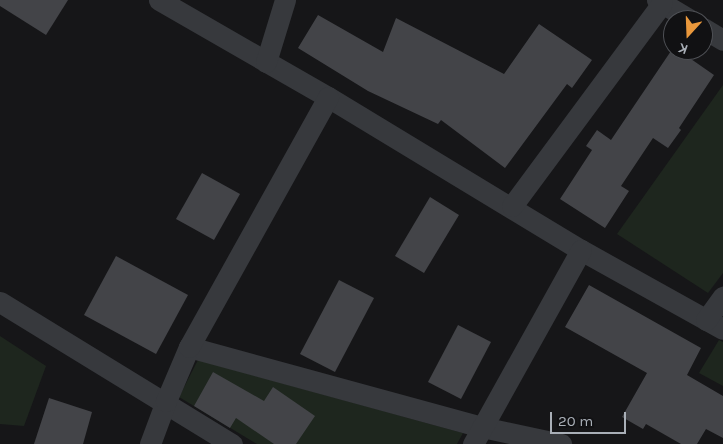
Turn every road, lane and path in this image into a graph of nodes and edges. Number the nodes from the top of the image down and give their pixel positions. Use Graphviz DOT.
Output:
graph roads {
  1 [pos="159,0"];
  2 [pos="285,0"];
  3 [pos="660,2"];
  4 [pos="673,10"];
  5 [pos="266,62"];
  6 [pos="328,96"];
  7 [pos="512,206"];
  8 [pos="581,250"];
  9 [pos="723,298"];
  10 [pos="0,302"];
  11 [pos="714,324"];
  12 [pos="189,347"];
  13 [pos="166,401"];
  14 [pos="477,435"];
  15 [pos="150,444"];
  16 [pos="232,444"];
  17 [pos="561,444"];
  1 -- 5 [label="street"];
  2 -- 5 [label="street"];
  3 -- 4 [label="street"];
  3 -- 7 [label="street"];
  5 -- 6 [label="street"];
  6 -- 7 [label="street"];
  6 -- 12 [label="street"];
  7 -- 8 [label="street"];
  8 -- 11 [label="street"];
  8 -- 14 [label="street"];
  9 -- 11 [label="street"];
  10 -- 13 [label="street"];
  12 -- 13 [label="street"];
  12 -- 14 [label="street"];
  13 -- 15 [label="street"];
  13 -- 16 [label="street"];
  14 -- 17 [label="street"];
}
